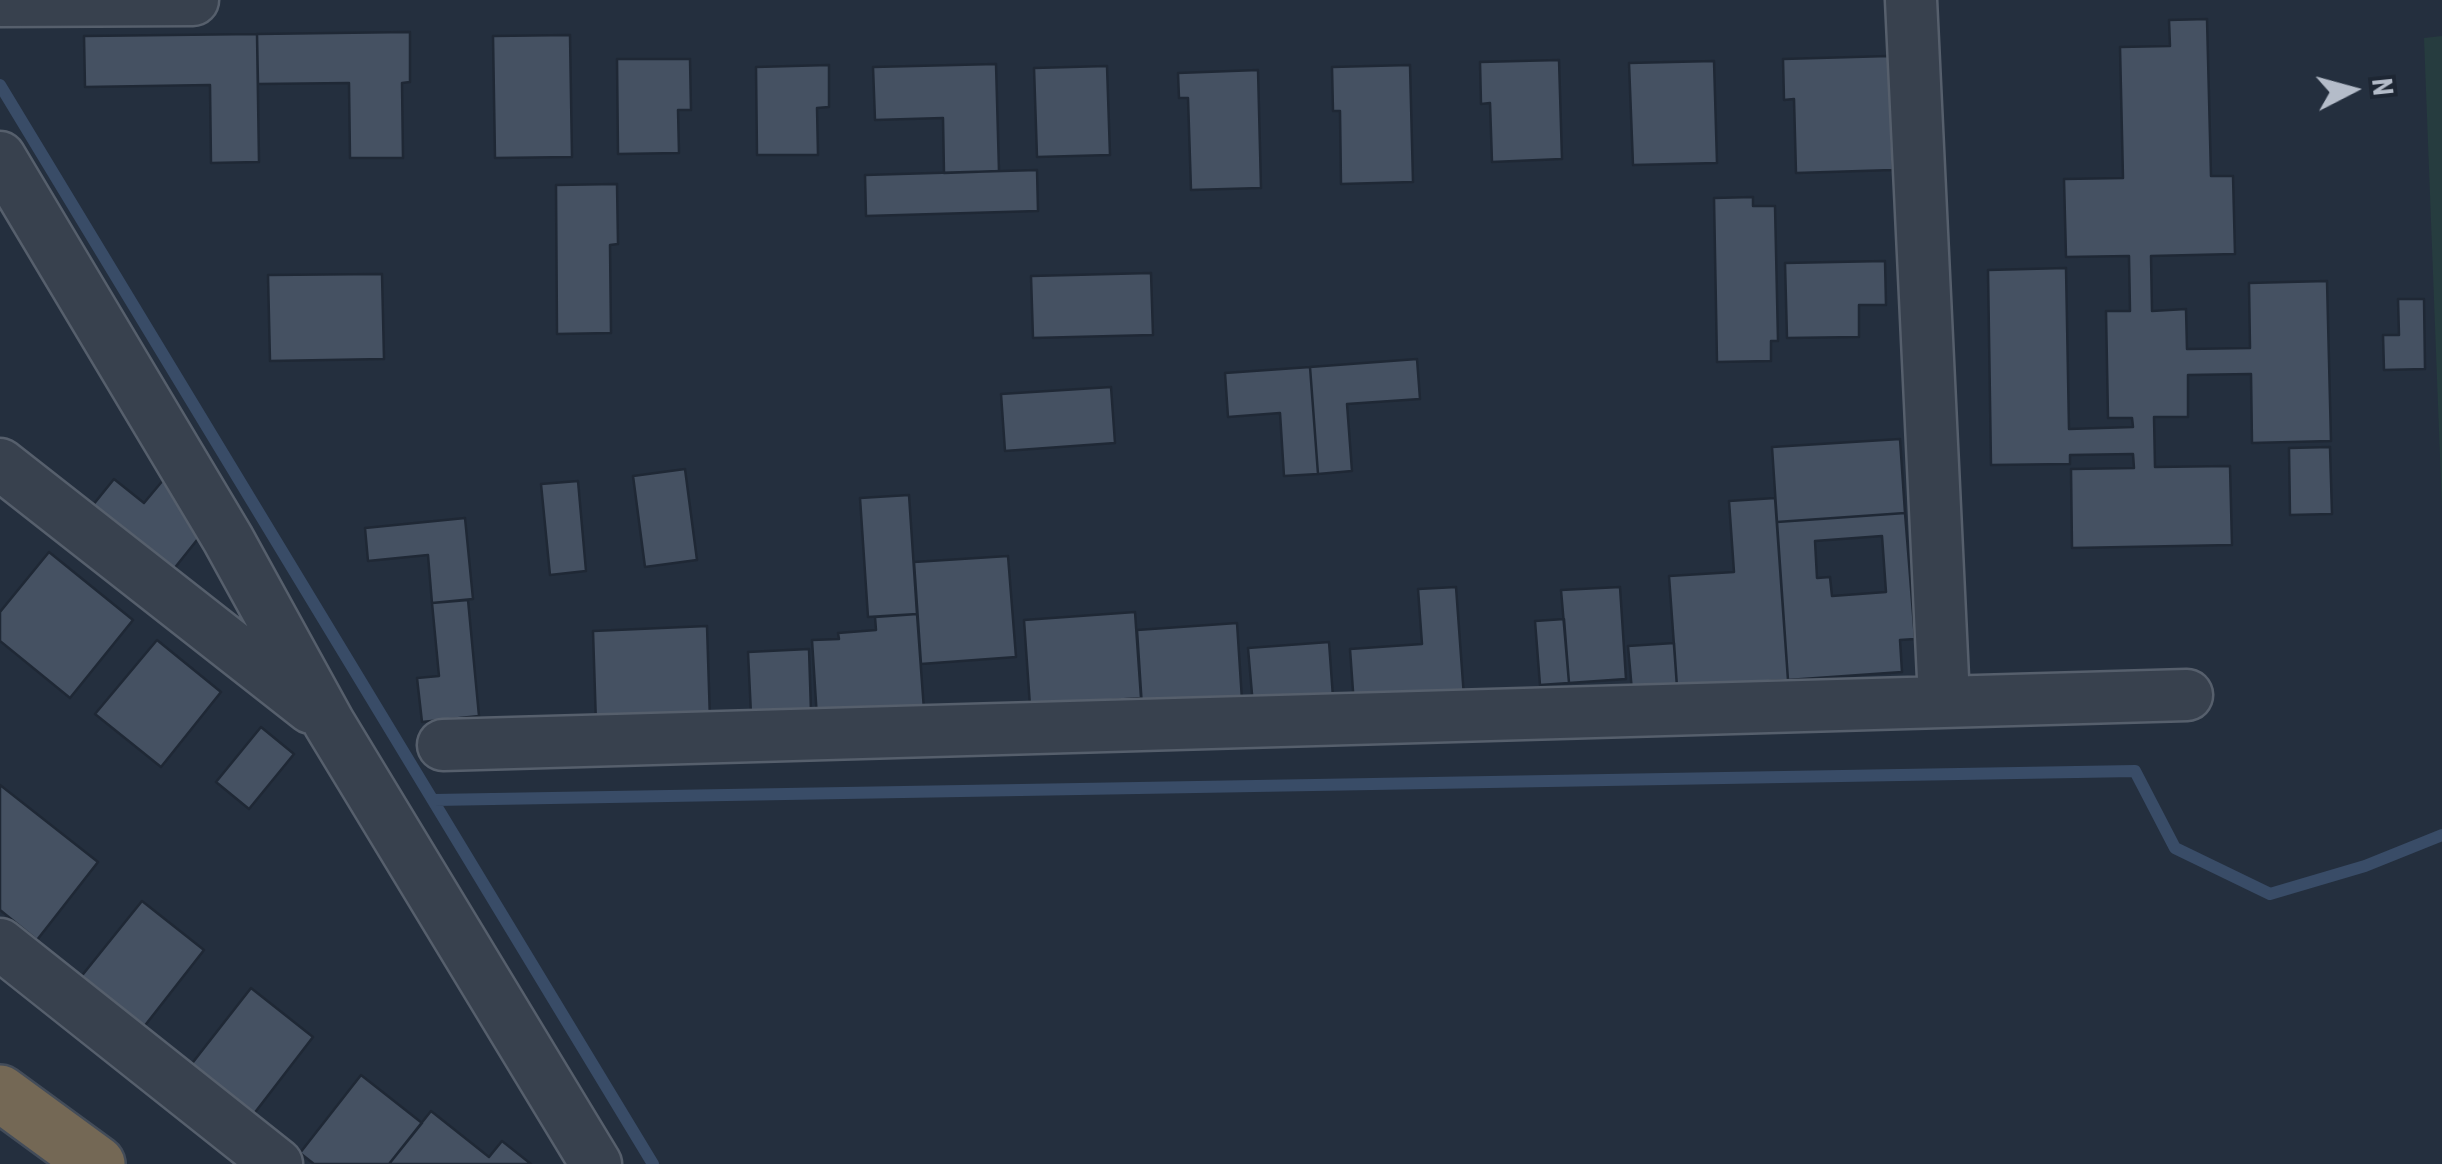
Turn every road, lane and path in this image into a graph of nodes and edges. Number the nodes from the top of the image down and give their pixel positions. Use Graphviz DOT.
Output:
graph roads {
  1 [pos="193,0"];
  2 [pos="1911,0"];
  3 [pos="0,1"];
  4 [pos="0,157"];
  5 [pos="0,464"];
  6 [pos="2187,696"];
  7 [pos="1944,699"];
  8 [pos="328,722"];
  9 [pos="443,746"];
  10 [pos="0,944"];
  11 [pos="0,1092"];
  12 [pos="97,1164"];
  13 [pos="278,1164"];
  14 [pos="596,1164"];
  1 -- 3 [label="street"];
  2 -- 7 [label="street"];
  4 -- 8 [label="street"];
  5 -- 8 [label="street"];
  6 -- 7 [label="street"];
  7 -- 9 [label="street"];
  8 -- 14 [label="street"];
  10 -- 13 [label="street"];
  11 -- 12 [label="highway"];
}
